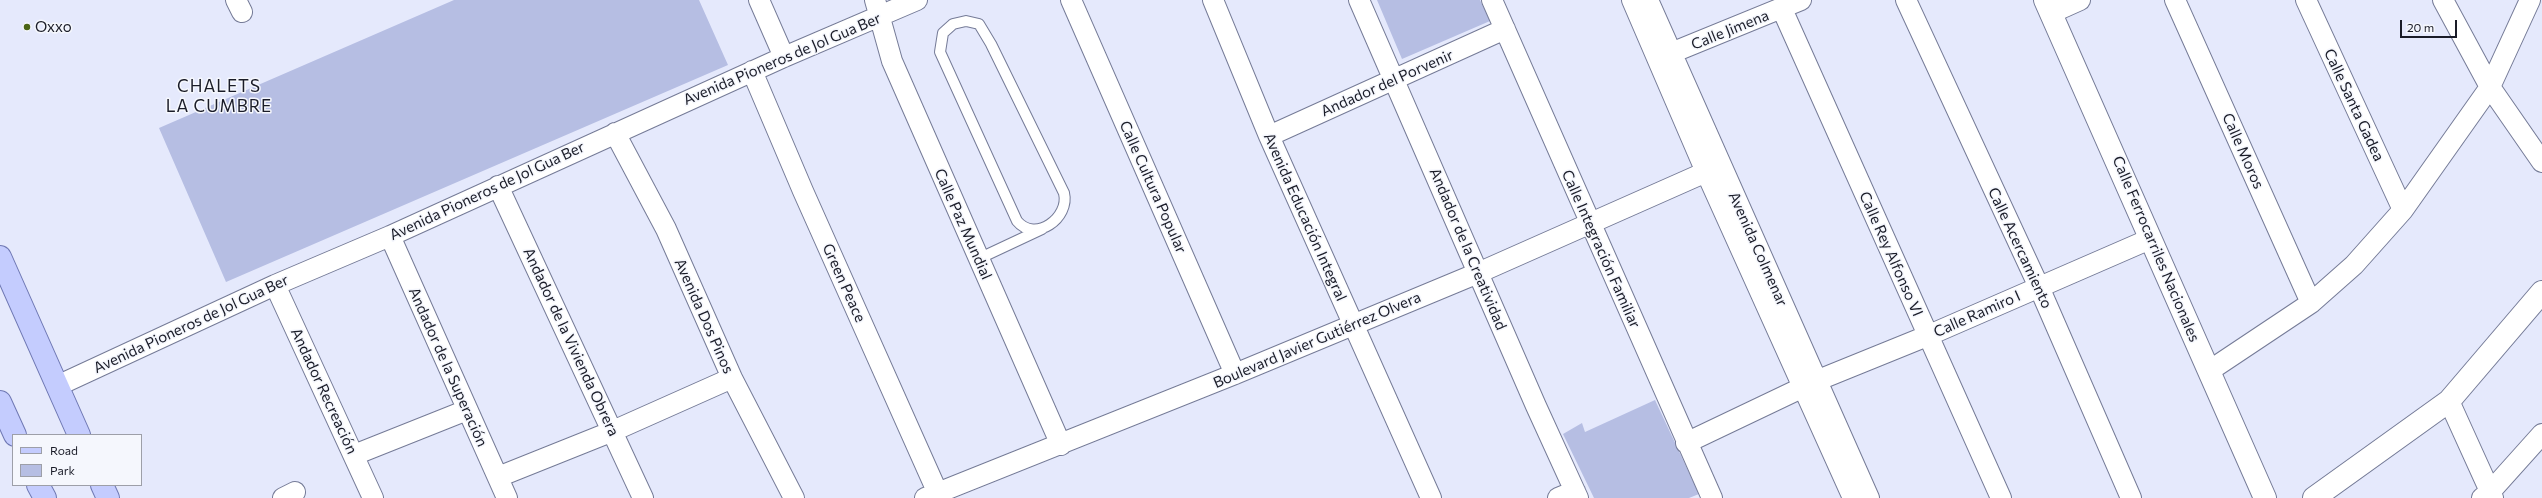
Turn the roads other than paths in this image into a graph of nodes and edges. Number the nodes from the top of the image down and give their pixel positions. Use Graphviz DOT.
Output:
graph roads {
  1 [pos="759,0"];
  2 [pos="917,0"];
  3 [pos="1071,0"];
  4 [pos="1213,0"];
  5 [pos="1359,0"];
  6 [pos="1492,0"];
  7 [pos="1632,0"];
  8 [pos="1648,0"];
  9 [pos="1801,0"];
  10 [pos="1906,0"];
  11 [pos="2080,0"];
  12 [pos="2175,0"];
  13 [pos="2306,0"];
  14 [pos="2443,0"];
  15 [pos="2530,0"];
  16 [pos="2048,6"];
  17 [pos="878,8"];
  18 [pos="1782,9"];
  19 [pos="1505,29"];
  20 [pos="1664,56"];
  21 [pos="784,57"];
  22 [pos="752,71"];
  23 [pos="1395,79"];
  24 [pos="2490,87"];
  25 [pos="615,133"];
  26 [pos="1268,136"];
  27 [pos="2542,162"];
  28 [pos="1706,172"];
  29 [pos="498,186"];
  30 [pos="2403,210"];
  31 [pos="1590,224"];
  32 [pos="1044,228"];
  33 [pos="390,236"];
  34 [pos="2150,239"];
  35 [pos="0,257"];
  36 [pos="978,259"];
  37 [pos="1478,273"];
  38 [pos="275,285"];
  39 [pos="2039,287"];
  40 [pos="2542,292"];
  41 [pos="2311,303"];
  42 [pos="1353,324"];
  43 [pos="1927,336"];
  44 [pos="2209,371"];
  45 [pos="1235,374"];
  46 [pos="732,378"];
  47 [pos="1809,384"];
  48 [pos="57,386"];
  49 [pos="0,402"];
  50 [pos="2449,402"];
  51 [pos="467,410"];
  52 [pos="613,431"];
  53 [pos="15,434"];
  54 [pos="79,434"];
  55 [pos="2542,434"];
  56 [pos="1686,443"];
  57 [pos="1061,445"];
  58 [pos="354,456"];
  59 [pos="498,477"];
  60 [pos="38,486"];
  61 [pos="102,486"];
  62 [pos="934,496"];
  63 [pos="1570,496"];
  64 [pos="2488,496"];
  65 [pos="44,498"];
  66 [pos="108,498"];
  67 [pos="373,498"];
  68 [pos="507,498"];
  69 [pos="643,498"];
  70 [pos="794,498"];
  71 [pos="1431,498"];
  72 [pos="1712,498"];
  73 [pos="1853,498"];
  74 [pos="1869,498"];
  75 [pos="2001,498"];
  76 [pos="2130,498"];
  77 [pos="2265,498"];
  78 [pos="2314,498"];
  1 -- 21 [label="street"];
  2 -- 17 [label="street, Avenida Pioneros de Jol Gua Ber"];
  3 -- 45 [label="street, Calle Cultura Popular"];
  4 -- 26 [label="street, Avenida Educación Integral"];
  5 -- 23 [label="street, Andador de la Creatividad"];
  6 -- 19 [label="street, Calle Integración Familiar"];
  7 -- 20 [label="street, Avenida Colmenar"];
  8 -- 20 [label="street, Avenida Colmenar"];
  9 -- 18 [label="street, Calle Jimena"];
  10 -- 39 [label="street, Calle Acercamiento"];
  11 -- 16 [label="street"];
  12 -- 41 [label="street, Calle Moros"];
  13 -- 30 [label="street, Calle Santa Gadea"];
  14 -- 24 [label="street"];
  15 -- 24 [label="street"];
  16 -- 34 [label="street, Calle Ferrocarriles Nacionales"];
  17 -- 21 [label="street, Avenida Pioneros de Jol Gua Ber"];
  17 -- 36 [label="street, Calle Paz Mundial"];
  18 -- 20 [label="street, Calle Jimena"];
  18 -- 43 [label="street, Calle Rey Alfonso VI"];
  19 -- 23 [label="street, Andador del Porvenir"];
  19 -- 31 [label="street, Calle Integración Familiar"];
  20 -- 28 [label="street, Avenida Colmenar"];
  20 -- 47 [label="street, Avenida Colmenar"];
  21 -- 22 [label="street, Avenida Pioneros de Jol Gua Ber"];
  22 -- 25 [label="street, Avenida Pioneros de Jol Gua Ber"];
  22 -- 62 [label="street, Green Peace"];
  23 -- 26 [label="street, Andador del Porvenir"];
  23 -- 37 [label="street, Andador de la Creatividad"];
  24 -- 27 [label="street"];
  24 -- 30 [label="street"];
  25 -- 29 [label="street, Avenida Pioneros de Jol Gua Ber"];
  25 -- 46 [label="street, Avenida Dos Pinos"];
  26 -- 42 [label="street, Avenida Educación Integral"];
  28 -- 31 [label="street, Boulevard Javier Gutiérrez Olvera"];
  28 -- 47 [label="street, Avenida Colmenar"];
  29 -- 33 [label="street, Avenida Pioneros de Jol Gua Ber"];
  29 -- 52 [label="street, Andador de la Vivienda Obrera"];
  30 -- 41 [label="street"];
  31 -- 37 [label="street, Boulevard Javier Gutiérrez Olvera"];
  31 -- 56 [label="street, Calle Integración Familiar"];
  32 -- 32 [label="lane"];
  32 -- 36 [label="lane"];
  33 -- 38 [label="street, Avenida Pioneros de Jol Gua Ber"];
  33 -- 51 [label="street, Andador de la Superación"];
  34 -- 39 [label="street, Calle Ramiro I"];
  34 -- 44 [label="street, Calle Ferrocarriles Nacionales"];
  35 -- 48 [label="main road"];
  36 -- 57 [label="street, Calle Paz Mundial"];
  37 -- 42 [label="street, Boulevard Javier Gutiérrez Olvera"];
  37 -- 63 [label="street, Andador de la Creatividad"];
  38 -- 48 [label="street, Avenida Pioneros de Jol Gua Ber"];
  38 -- 58 [label="street, Andador Recreación"];
  39 -- 43 [label="street, Calle Ramiro I"];
  39 -- 76 [label="street, Calle Acercamiento"];
  40 -- 50 [label="street"];
  41 -- 44 [label="street"];
  42 -- 45 [label="street, Boulevard Javier Gutiérrez Olvera"];
  42 -- 71 [label="street, Avenida Educación Integral"];
  43 -- 47 [label="street, Calle Ramiro I"];
  43 -- 75 [label="street, Calle Rey Alfonso VI"];
  44 -- 77 [label="street, Calle Ferrocarriles Nacionales"];
  45 -- 57 [label="street, Boulevard Javier Gutiérrez Olvera"];
  46 -- 52 [label="street"];
  46 -- 70 [label="street, Avenida Dos Pinos"];
  47 -- 56 [label="street, Calle Ramiro I"];
  47 -- 73 [label="street, Avenida Colmenar"];
  47 -- 74 [label="street, Avenida Colmenar"];
  48 -- 54 [label="main road"];
  49 -- 53 [label="main road"];
  50 -- 64 [label="street"];
  50 -- 78 [label="street"];
  51 -- 58 [label="street"];
  51 -- 59 [label="street, Andador de la Superación"];
  52 -- 59 [label="street"];
  52 -- 69 [label="street, Andador de la Vivienda Obrera"];
  55 -- 64 [label="street"];
  56 -- 72 [label="street, Calle Integración Familiar"];
  57 -- 62 [label="street, Boulevard Javier Gutiérrez Olvera"];
  58 -- 67 [label="street, Andador Recreación"];
  59 -- 68 [label="street, Andador de la Superación"];
  60 -- 65 [label="main road"];
  61 -- 66 [label="main road"];
}
